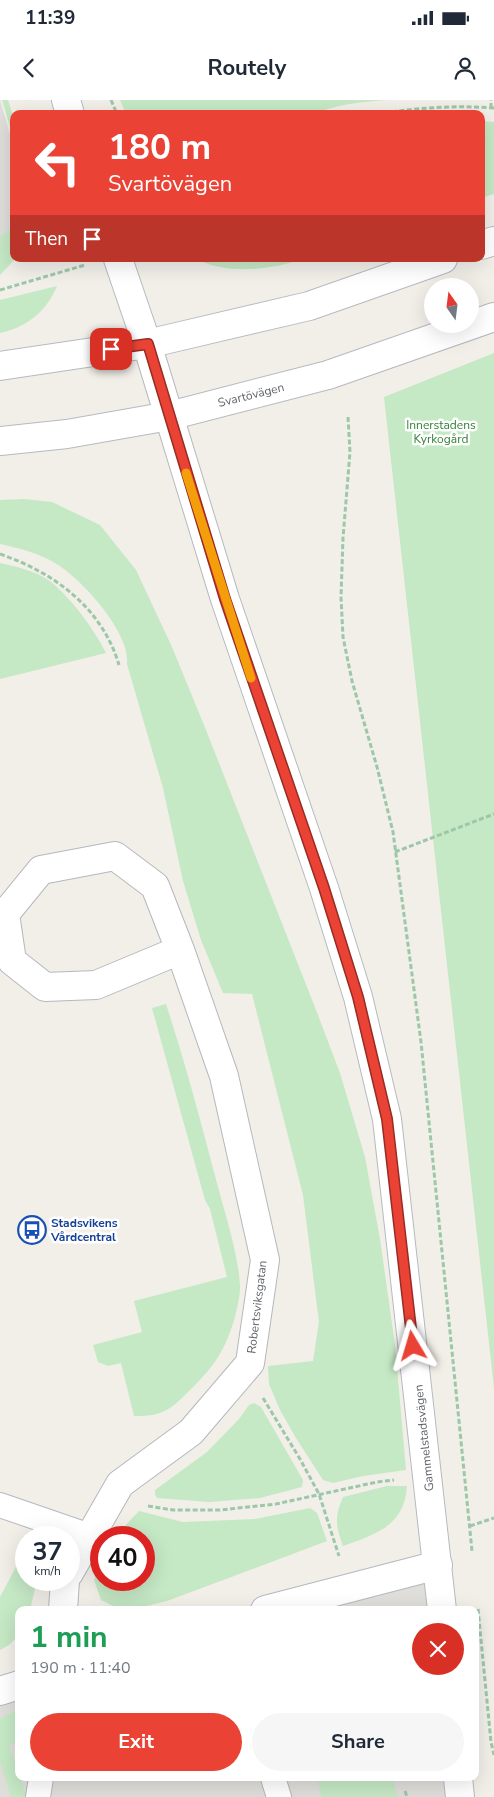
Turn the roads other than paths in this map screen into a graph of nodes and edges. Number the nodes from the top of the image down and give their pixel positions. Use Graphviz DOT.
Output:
graph roads {
  1 [pos="119,262"];
  2 [pos="434,262"];
  3 [pos="494,318"];
  4 [pos="148,344"];
  5 [pos="0,366"];
  6 [pos="169,416"];
  7 [pos="0,441"];
  8 [pos="180,950"];
  9 [pos="0,1505"];
  10 [pos="96,1526"];
  11 [pos="90,1536"];
  12 [pos="80,1554"];
  13 [pos="438,1565"];
  14 [pos="64,1591"];
  15 [pos="63,1606"];
  16 [pos="280,1606"];
  17 [pos="442,1606"];
  18 [pos="15,1686"];
  19 [pos="0,1691"];
  20 [pos="41,1781"];
  21 [pos="274,1781"];
  22 [pos="458,1781"];
  23 [pos="38,1797"];
  24 [pos="279,1797"];
  25 [pos="460,1797"];
  1 -- 4 [label="street, Gammelstadsvägen"];
  2 -- 4 [label="street"];
  3 -- 6 [label="street, Svartövägen"];
  4 -- 5 [label="street"];
  4 -- 6 [label="street, Gammelstadsvägen"];
  6 -- 7 [label="street, Svartövägen"];
  6 -- 13 [label="street, Gammelstadsvägen"];
  8 -- 8 [label="street, Robertsviksgatan"];
  8 -- 10 [label="street, Robertsviksgatan"];
  9 -- 11 [label="lane"];
  11 -- 12 [label="street, Robertsviksgatan"];
  13 -- 16 [label="street"];
  13 -- 17 [label="street, Gammelstadsvägen"];
  14 -- 15 [label="street"];
  18 -- 19 [label="street"];
  20 -- 23 [label="lane"];
  21 -- 24 [label="lane"];
  22 -- 25 [label="street"];
}
